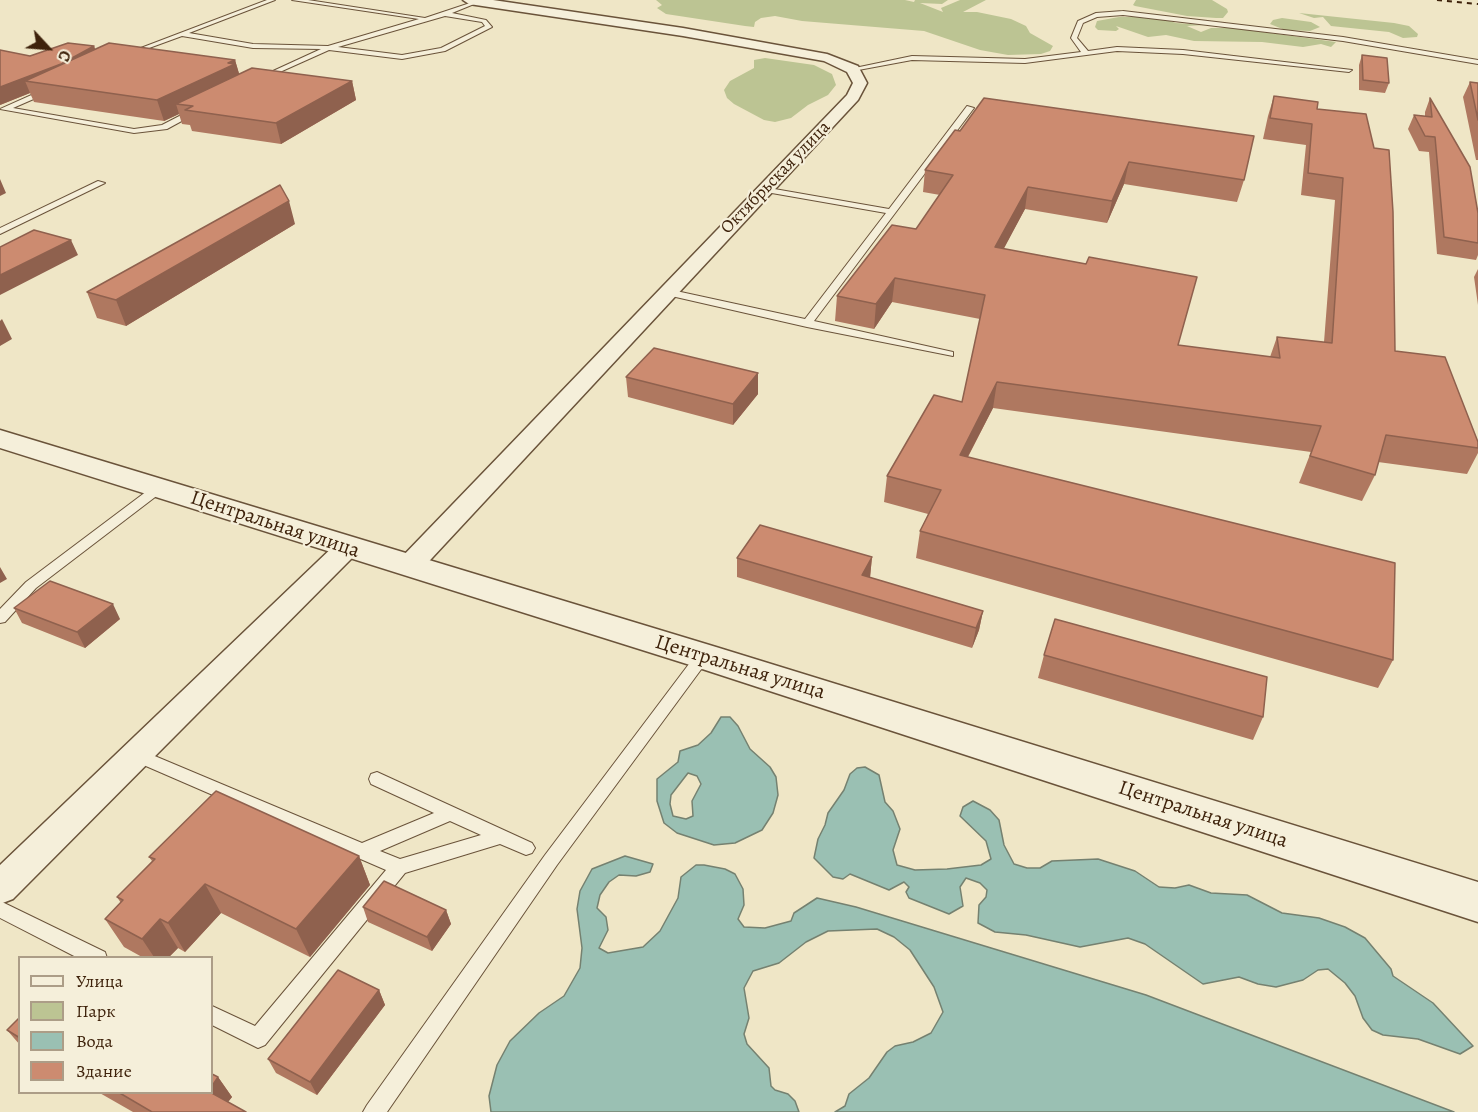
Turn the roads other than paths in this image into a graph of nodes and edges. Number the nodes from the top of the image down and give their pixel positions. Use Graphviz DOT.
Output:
graph roads {
  1 [pos="272,0"];
  2 [pos="295,0"];
  3 [pos="473,1"];
  4 [pos="446,14"];
  5 [pos="427,19"];
  6 [pos="182,34"];
  7 [pos="329,48"];
  8 [pos="1085,52"];
  9 [pos="120,57"];
  10 [pos="1478,62"];
  11 [pos="853,69"];
  12 [pos="1349,70"];
  13 [pos="255,82"];
  14 [pos="59,87"];
  15 [pos="204,107"];
  16 [pos="970,108"];
  17 [pos="2,110"];
  18 [pos="101,183"];
  19 [pos="766,189"];
  20 [pos="893,212"];
  21 [pos="0,231"];
  22 [pos="667,292"];
  23 [pos="807,324"];
  24 [pos="949,354"];
  25 [pos="0,439"];
  26 [pos="159,488"];
  27 [pos="347,548"];
  28 [pos="409,566"];
  29 [pos="0,618"];
  30 [pos="703,656"];
  31 [pos="138,755"];
  32 [pos="377,779"];
  33 [pos="451,813"];
  34 [pos="501,836"];
  35 [pos="526,848"];
  36 [pos="362,851"];
  37 [pos="399,867"];
  38 [pos="0,888"];
  39 [pos="1478,902"];
  40 [pos="0,909"];
  41 [pos="96,956"];
  42 [pos="213,1016"];
  43 [pos="374,1112"];
  1 -- 6 [label="lane"];
  2 -- 5 [label="lane"];
  3 -- 4 [label="lane"];
  3 -- 11 [label="street"];
  4 -- 5 [label="lane"];
  4 -- 7 [label="lane"];
  5 -- 7 [label="lane"];
  6 -- 7 [label="lane"];
  6 -- 9 [label="lane"];
  7 -- 13 [label="lane"];
  8 -- 10 [label="lane"];
  8 -- 11 [label="lane"];
  8 -- 12 [label="lane"];
  11 -- 19 [label="street, Октябрьская улица"];
  14 -- 17 [label="lane"];
  15 -- 17 [label="lane"];
  16 -- 20 [label="lane"];
  18 -- 21 [label="lane"];
  19 -- 20 [label="lane"];
  19 -- 22 [label="street, Октябрьская улица"];
  20 -- 23 [label="lane"];
  22 -- 23 [label="lane"];
  22 -- 28 [label="street, Октябрьская улица"];
  23 -- 24 [label="lane"];
  25 -- 26 [label="street, Центральная улица"];
  26 -- 27 [label="street, Центральная улица"];
  26 -- 29 [label="lane"];
  27 -- 28 [label="street, Центральная улица"];
  27 -- 31 [label="street"];
  28 -- 30 [label="street, Центральная улица"];
  30 -- 39 [label="street, Центральная улица"];
  30 -- 43 [label="lane"];
  31 -- 36 [label="lane"];
  31 -- 38 [label="street"];
  32 -- 33 [label="lane"];
  33 -- 34 [label="lane"];
  33 -- 36 [label="lane"];
  34 -- 35 [label="lane"];
  34 -- 37 [label="lane"];
  36 -- 37 [label="lane"];
  37 -- 42 [label="lane"];
  40 -- 41 [label="lane"];
}
